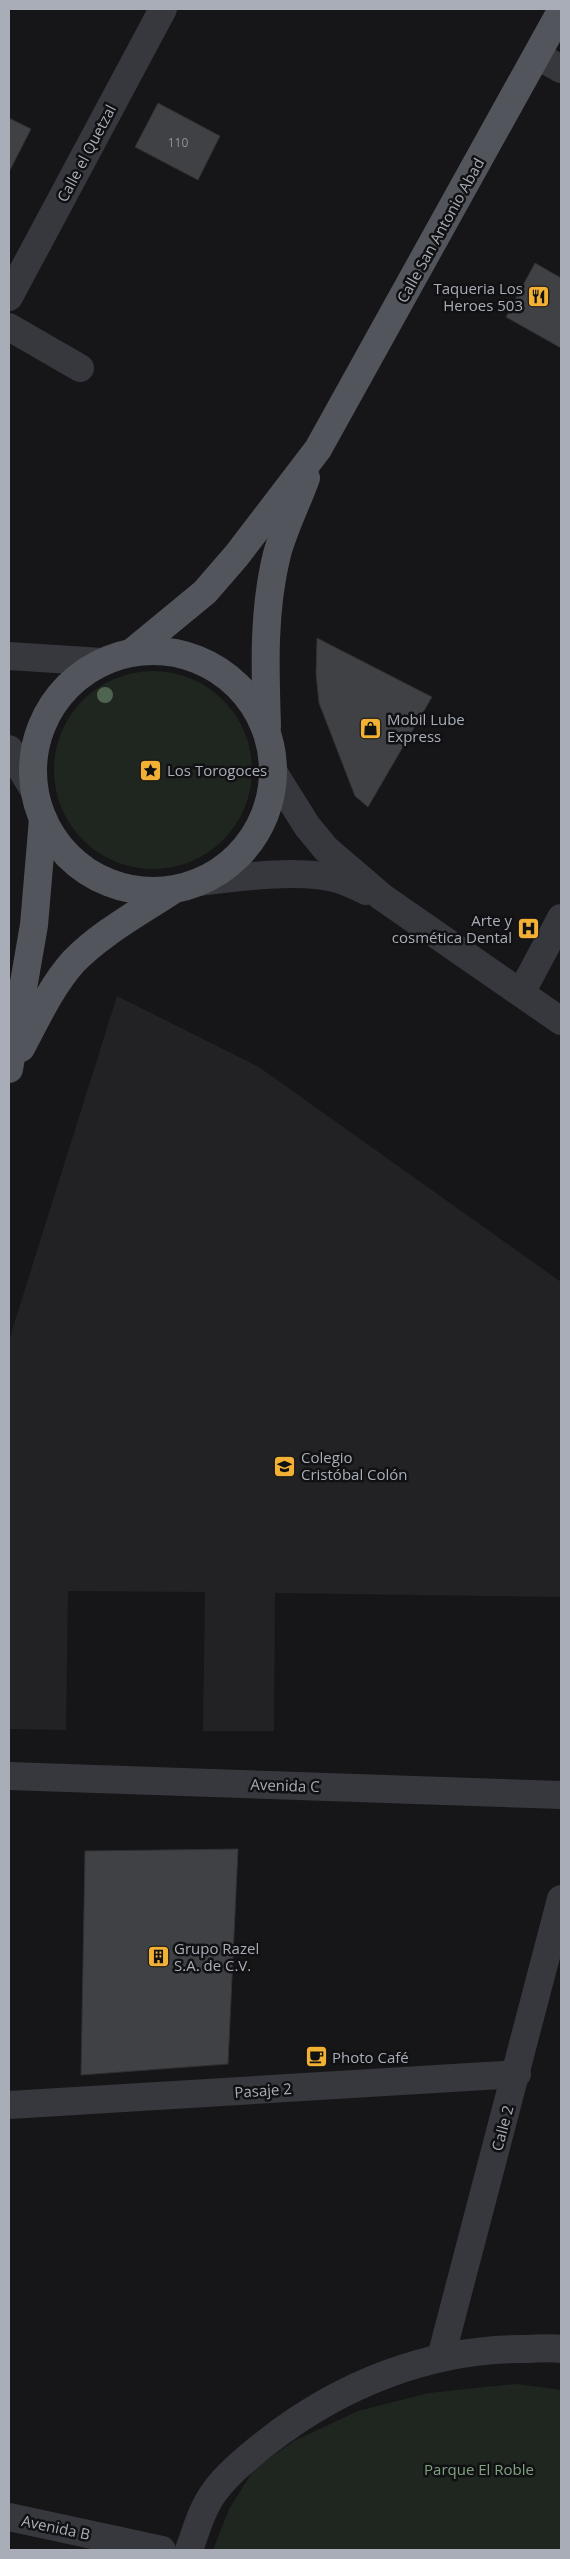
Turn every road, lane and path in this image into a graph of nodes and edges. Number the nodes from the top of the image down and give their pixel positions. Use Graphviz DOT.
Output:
graph roads {
  1 [pos="163,9"];
  2 [pos="561,11"];
  3 [pos="538,56"];
  4 [pos="561,69"];
  5 [pos="9,297"];
  6 [pos="9,327"];
  7 [pos="80,368"];
  8 [pos="318,449"];
  9 [pos="131,653"];
  10 [pos="9,656"];
  11 [pos="102,662"];
  12 [pos="267,733"];
  13 [pos="9,749"];
  14 [pos="272,770"];
  15 [pos="34,790"];
  16 [pos="43,819"];
  17 [pos="200,882"];
  18 [pos="174,890"];
  19 [pos="382,897"];
  20 [pos="561,918"];
  21 [pos="521,993"];
  22 [pos="561,1021"];
  23 [pos="9,1070"];
  24 [pos="9,1776"];
  25 [pos="561,1795"];
  26 [pos="561,1899"];
  27 [pos="517,2074"];
  28 [pos="9,2105"];
  29 [pos="561,2349"];
  30 [pos="442,2357"];
  31 [pos="9,2517"];
  32 [pos="162,2550"];
  33 [pos="189,2550"];
  1 -- 5 [label="street, Calle el Quetzal"];
  2 -- 3 [label="main road, Calle San Antonio Abad"];
  3 -- 4 [label="street"];
  3 -- 8 [label="main road, Calle San Antonio Abad"];
  6 -- 7 [label="street"];
  8 -- 9 [label="main road, Calle San Antonio Abad"];
  8 -- 12 [label="main road, Calle San Antonio Abad"];
  9 -- 11 [label="main road"];
  9 -- 12 [label="main road"];
  10 -- 11 [label="street"];
  11 -- 15 [label="main road"];
  12 -- 14 [label="main road"];
  13 -- 15 [label="street"];
  14 -- 17 [label="main road"];
  14 -- 19 [label="street"];
  15 -- 16 [label="main road"];
  16 -- 18 [label="main road"];
  16 -- 23 [label="main road"];
  17 -- 18 [label="main road"];
  17 -- 19 [label="street"];
  18 -- 23 [label="main road"];
  19 -- 21 [label="street"];
  20 -- 21 [label="street"];
  21 -- 22 [label="street"];
  24 -- 25 [label="street, Avenida C"];
  26 -- 27 [label="street, Calle 2"];
  27 -- 28 [label="street, Pasaje 2"];
  27 -- 30 [label="street, Calle 2"];
  29 -- 30 [label="street"];
  30 -- 33 [label="street"];
  31 -- 32 [label="street, Avenida B"];
}
